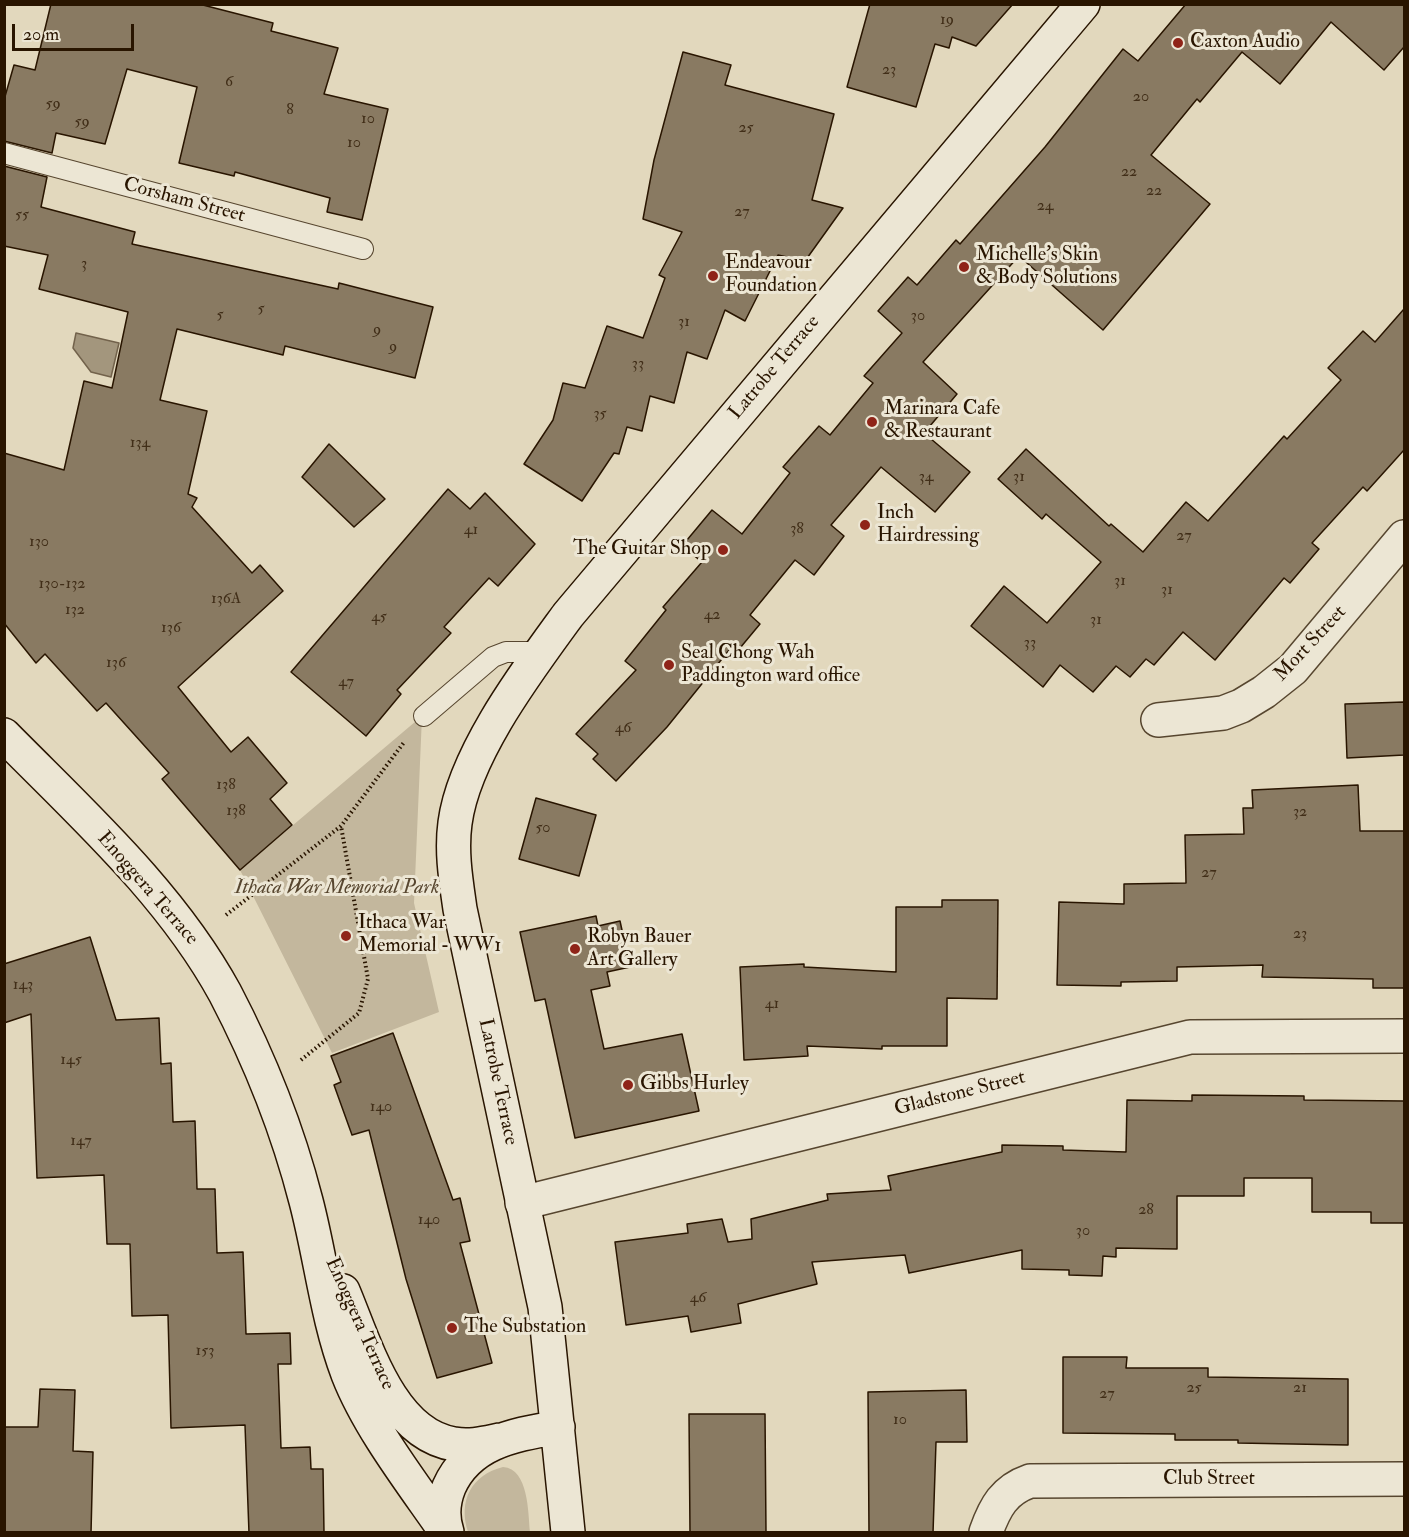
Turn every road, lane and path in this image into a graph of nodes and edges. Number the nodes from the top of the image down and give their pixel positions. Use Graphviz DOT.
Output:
graph roads {
  1 [pos="1083,4"];
  2 [pos="4,153"];
  3 [pos="363,249"];
  4 [pos="1404,537"];
  5 [pos="541,652"];
  6 [pos="424,716"];
  7 [pos="1158,720"];
  8 [pos="4,735"];
  9 [pos="341,826"];
  10 [pos="226,915"];
  11 [pos="1404,1036"];
  12 [pos="301,1060"];
  13 [pos="306,1200"];
  14 [pos="522,1203"];
  15 [pos="558,1428"];
  16 [pos="500,1440"];
  17 [pos="1404,1479"];
  18 [pos="446,1533"];
  19 [pos="568,1533"];
  20 [pos="986,1533"];
  1 -- 5 [label="main road, Latrobe Terrace"];
  2 -- 3 [label="lane, Corsham Street"];
  4 -- 7 [label="main road, Mort Street"];
  5 -- 6 [label="lane"];
  5 -- 14 [label="main road, Latrobe Terrace"];
  6 -- 9 [label="path"];
  8 -- 13 [label="main road, Enoggera Terrace"];
  9 -- 10 [label="path"];
  9 -- 12 [label="path"];
  11 -- 14 [label="main road, Gladstone Street"];
  13 -- 16 [label="main road, Enoggera Terrace"];
  13 -- 18 [label="main road, Enoggera Terrace"];
  14 -- 15 [label="main road, Latrobe Terrace"];
  15 -- 16 [label="main road, Enoggera Terrace"];
  15 -- 19 [label="main road, Latrobe Terrace"];
  16 -- 18 [label="main road, Enoggera Terrace"];
  17 -- 20 [label="main road, Club Street"];
}
